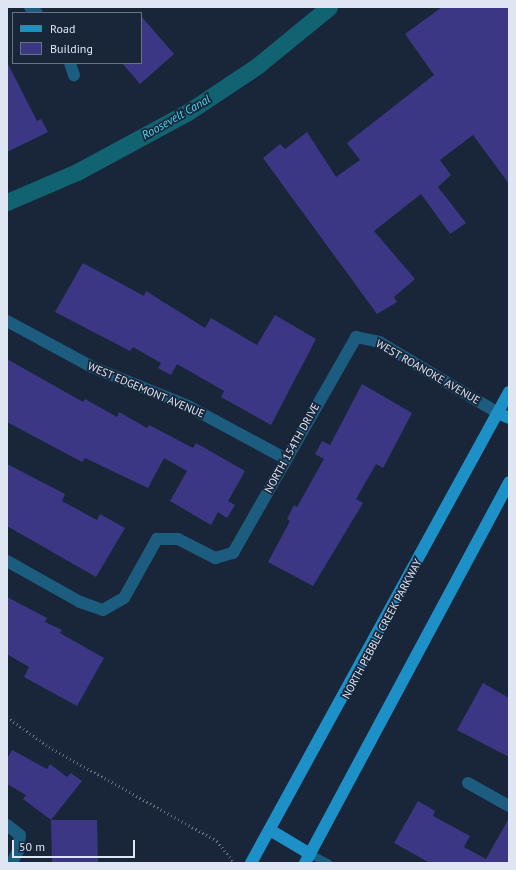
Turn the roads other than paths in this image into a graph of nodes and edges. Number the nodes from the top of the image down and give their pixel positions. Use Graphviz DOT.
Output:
graph roads {
  1 [pos="70,64"];
  2 [pos="74,75"];
  3 [pos="7,321"];
  4 [pos="356,337"];
  5 [pos="509,392"];
  6 [pos="504,416"];
  7 [pos="286,459"];
  8 [pos="509,482"];
  9 [pos="7,561"];
  10 [pos="468,783"];
  11 [pos="509,806"];
  12 [pos="7,825"];
  13 [pos="270,830"];
  14 [pos="307,858"];
  15 [pos="12,863"];
  16 [pos="251,863"];
  17 [pos="328,863"];
  1 -- 2 [label="street"];
  3 -- 7 [label="street, WEST EDGEMONT AVENUE"];
  4 -- 6 [label="street, WEST ROANOKE AVENUE"];
  4 -- 7 [label="street, NORTH 154TH DRIVE"];
  5 -- 6 [label="main road, NORTH PEBBLE CREEK PARKWAY"];
  6 -- 13 [label="main road, NORTH PEBBLE CREEK PARKWAY"];
  7 -- 9 [label="street, NORTH 154TH DRIVE"];
  8 -- 14 [label="main road"];
  10 -- 11 [label="street"];
  12 -- 15 [label="street"];
  13 -- 14 [label="main road"];
  13 -- 16 [label="main road, NORTH PEBBLE CREEK PARKWAY"];
  14 -- 17 [label="lane"];
}
